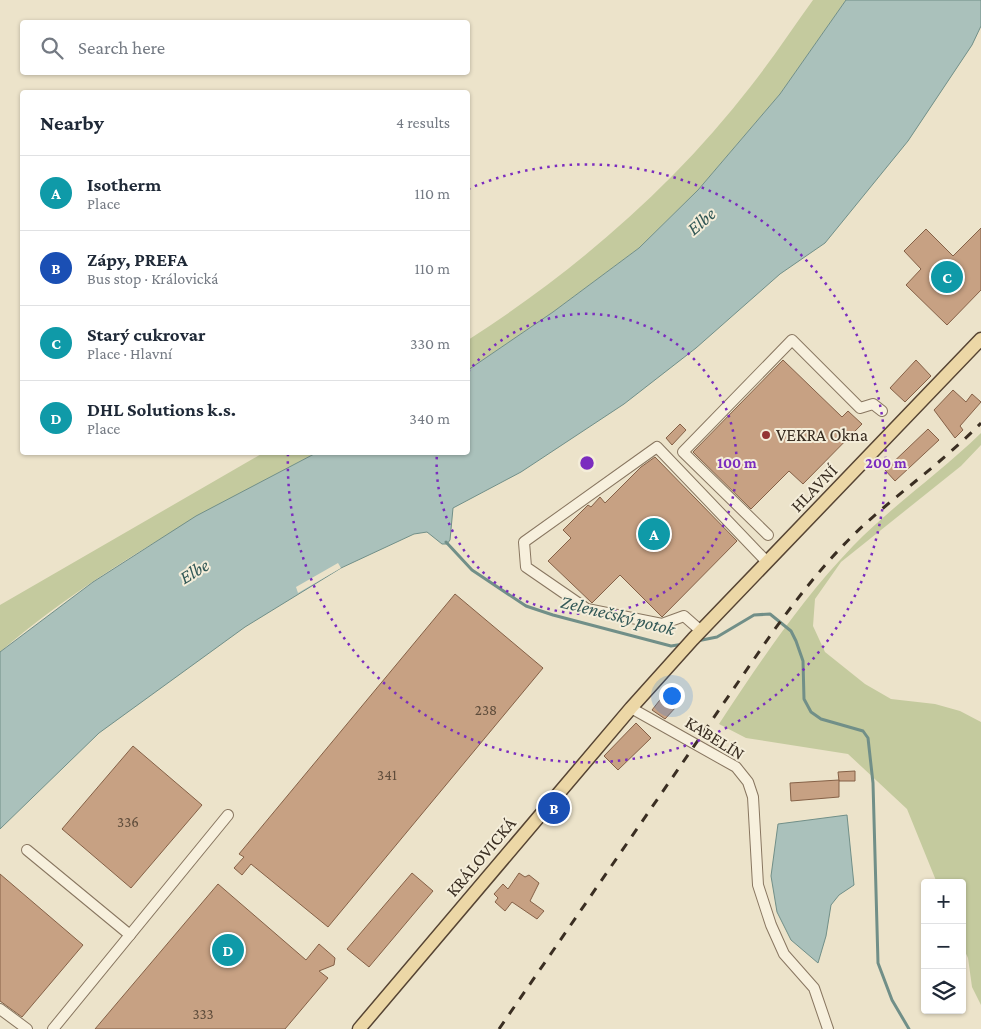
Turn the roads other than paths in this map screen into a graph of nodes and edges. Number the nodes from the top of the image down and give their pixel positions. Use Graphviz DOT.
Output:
graph roads {
  1 [pos="981,339"];
  2 [pos="882,411"];
  3 [pos="768,535"];
  4 [pos="767,562"];
  5 [pos="697,635"];
  6 [pos="674,660"];
  7 [pos="631,708"];
  8 [pos="228,815"];
  9 [pos="27,850"];
  10 [pos="130,935"];
  11 [pos="0,1008"];
  12 [pos="27,1029"];
  13 [pos="53,1029"];
  14 [pos="359,1029"];
  15 [pos="828,1029"];
  1 -- 4 [label="main road, HLAVNÍ"];
  2 -- 3 [label="street"];
  4 -- 5 [label="main road, HLAVNÍ"];
  4 -- 5 [label="street"];
  5 -- 6 [label="main road, HLAVNÍ"];
  6 -- 7 [label="main road, KRÁLOVICKÁ"];
  7 -- 14 [label="main road, KRÁLOVICKÁ"];
  7 -- 15 [label="street, KABELÍN"];
  8 -- 10 [label="street"];
  9 -- 10 [label="street"];
  10 -- 13 [label="street"];
  11 -- 12 [label="street"];
}
